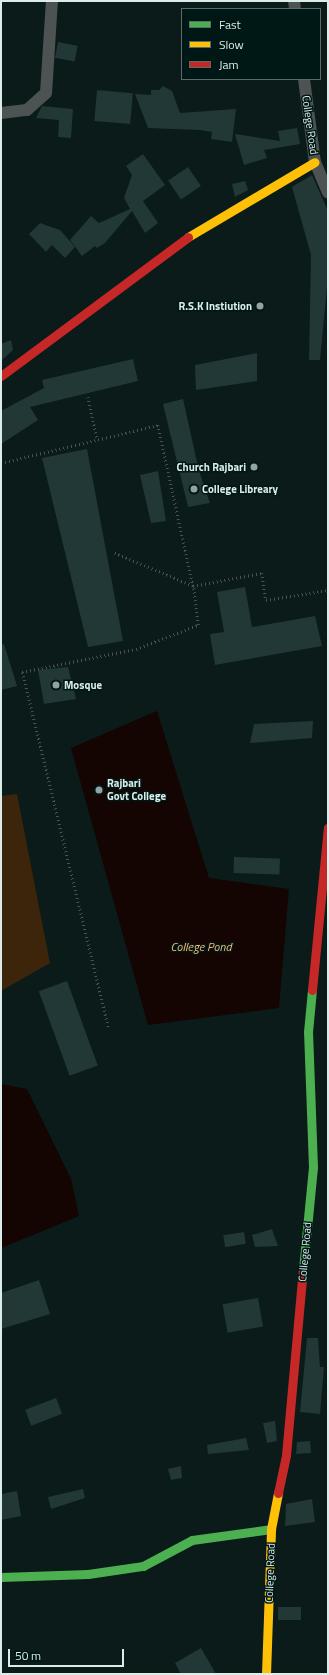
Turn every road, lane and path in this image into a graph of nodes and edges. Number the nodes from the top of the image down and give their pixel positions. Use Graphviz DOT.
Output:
graph roads {
  1 [pos="52,1"];
  2 [pos="304,80"];
  3 [pos="1,113"];
  4 [pos="315,162"];
  5 [pos="328,192"];
  6 [pos="1,376"];
  7 [pos="88,397"];
  8 [pos="97,438"];
  9 [pos="1,462"];
  10 [pos="114,552"];
  11 [pos="193,586"];
  12 [pos="328,590"];
  13 [pos="328,828"];
  14 [pos="108,1027"];
  15 [pos="271,1529"];
  16 [pos="1,1577"];
  17 [pos="266,1674"];
  1 -- 3 [label="street"];
  2 -- 4 [label="street, College Road"];
  4 -- 5 [label="street, College Road"];
  4 -- 6 [label="street"];
  7 -- 8 [label="path"];
  8 -- 9 [label="path"];
  8 -- 11 [label="path"];
  10 -- 11 [label="path"];
  11 -- 12 [label="path"];
  11 -- 14 [label="path"];
  13 -- 15 [label="street, College Road"];
  15 -- 16 [label="street"];
  15 -- 17 [label="street, College Road"];
}
